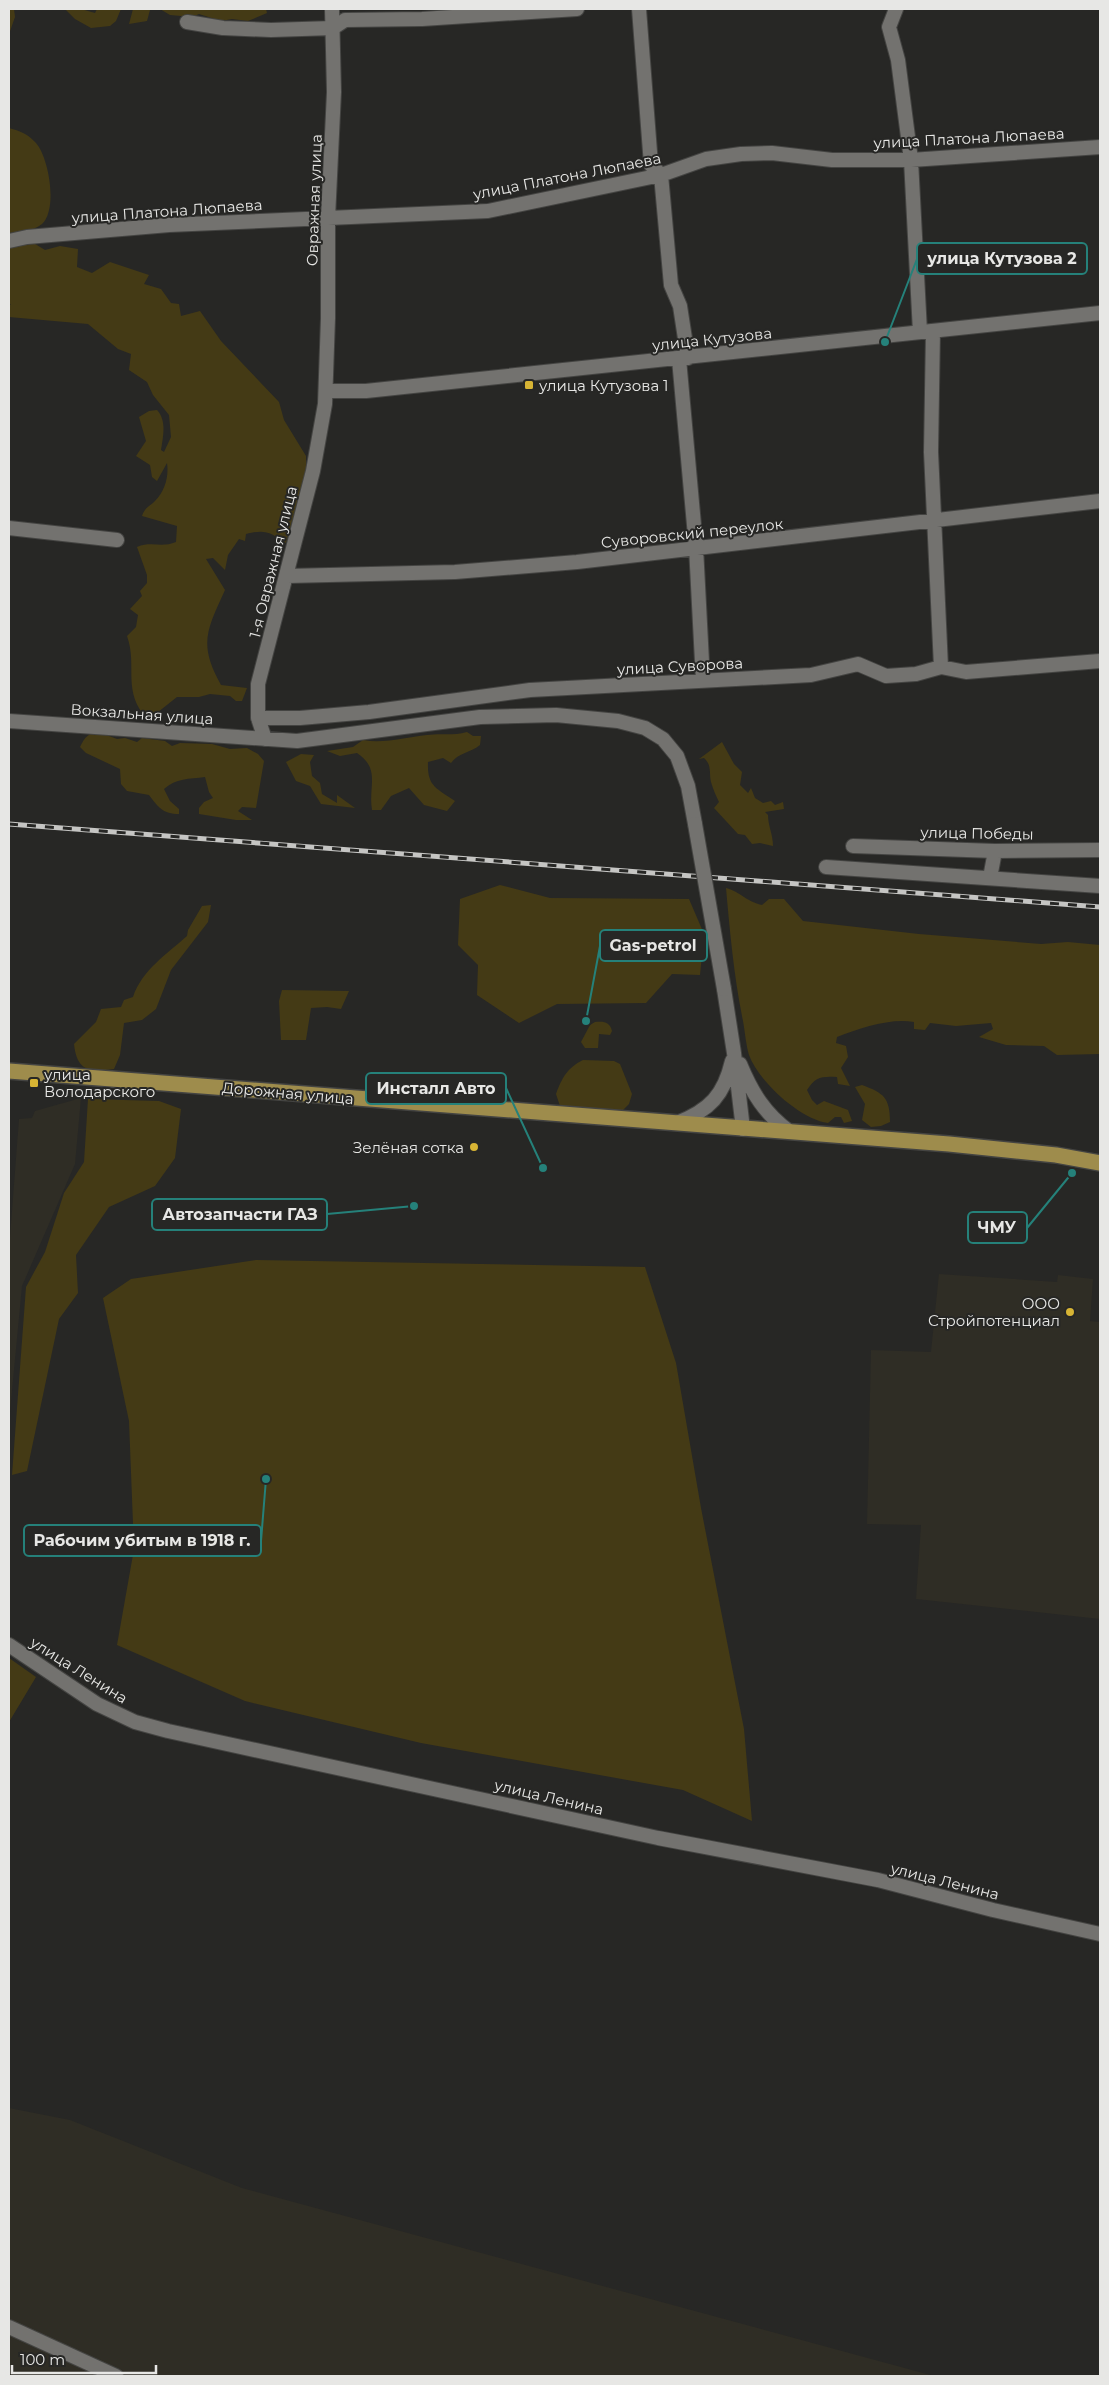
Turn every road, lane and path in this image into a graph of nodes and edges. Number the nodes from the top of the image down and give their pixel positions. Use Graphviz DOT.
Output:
graph roads {
  1 [pos="332,9"];
  2 [pos="577,9"];
  3 [pos="639,9"];
  4 [pos="896,9"];
  5 [pos="187,22"];
  6 [pos="332,28"];
  7 [pos="1100,148"];
  8 [pos="911,160"];
  9 [pos="661,175"];
  10 [pos="328,218"];
  11 [pos="9,241"];
  12 [pos="1100,313"];
  13 [pos="927,331"];
  14 [pos="683,358"];
  15 [pos="326,391"];
  16 [pos="1100,501"];
  17 [pos="936,520"];
  18 [pos="9,528"];
  19 [pos="117,540"];
  20 [pos="696,547"];
  21 [pos="287,576"];
  22 [pos="1100,661"];
  23 [pos="941,667"];
  24 [pos="703,681"];
  25 [pos="258,718"];
  26 [pos="9,721"];
  27 [pos="270,739"];
  28 [pos="853,846"];
  29 [pos="1100,850"];
  30 [pos="994,851"];
  31 [pos="826,868"];
  32 [pos="990,878"];
  33 [pos="1100,886"];
  34 [pos="734,1052"];
  35 [pos="9,1071"];
  36 [pos="674,1124"];
  37 [pos="743,1129"];
  38 [pos="790,1132"];
  39 [pos="1100,1163"];
  40 [pos="9,1645"];
  41 [pos="1100,1934"];
  42 [pos="9,2327"];
  43 [pos="116,2376"];
  1 -- 6 [label="street, Овражная улица"];
  2 -- 6 [label="street"];
  3 -- 9 [label="street"];
  4 -- 8 [label="street"];
  5 -- 6 [label="street"];
  6 -- 10 [label="street, Овражная улица"];
  7 -- 8 [label="street, улица Платона Люпаева"];
  8 -- 9 [label="street, улица Платона Люпаева"];
  8 -- 13 [label="street"];
  9 -- 10 [label="street, улица Платона Люпаева"];
  9 -- 14 [label="street"];
  10 -- 11 [label="street, улица Платона Люпаева"];
  10 -- 15 [label="street, Овражная улица"];
  12 -- 13 [label="street, улица Кутузова"];
  13 -- 14 [label="street, улица Кутузова"];
  13 -- 17 [label="street"];
  14 -- 15 [label="street, улица Кутузова"];
  14 -- 20 [label="street"];
  15 -- 21 [label="street, 1-я Овражная улица"];
  16 -- 17 [label="street, Суворовский переулок"];
  17 -- 20 [label="street, Суворовский переулок"];
  17 -- 23 [label="street"];
  18 -- 19 [label="street"];
  20 -- 21 [label="street, Суворовский переулок"];
  20 -- 24 [label="street"];
  21 -- 25 [label="street, 1-я Овражная улица"];
  22 -- 23 [label="street, улица Суворова"];
  23 -- 24 [label="street, улица Суворова"];
  24 -- 25 [label="street, улица Суворова"];
  25 -- 27 [label="street, 1-я Овражная улица"];
  26 -- 27 [label="street, Вокзальная улица"];
  27 -- 34 [label="street, Вокзальная улица, bridge"];
  28 -- 30 [label="street, улица Победы"];
  29 -- 30 [label="street, улица Победы"];
  30 -- 32 [label="street"];
  31 -- 32 [label="street"];
  32 -- 33 [label="street"];
  34 -- 36 [label="street"];
  34 -- 37 [label="street"];
  34 -- 38 [label="street"];
  35 -- 36 [label="main road, Дорожная улица"];
  36 -- 37 [label="main road, Дорожная улица"];
  37 -- 38 [label="main road, Дорожная улица"];
  38 -- 39 [label="main road, Дорожная улица"];
  40 -- 41 [label="street, улица Ленина"];
  42 -- 43 [label="street"];
}
